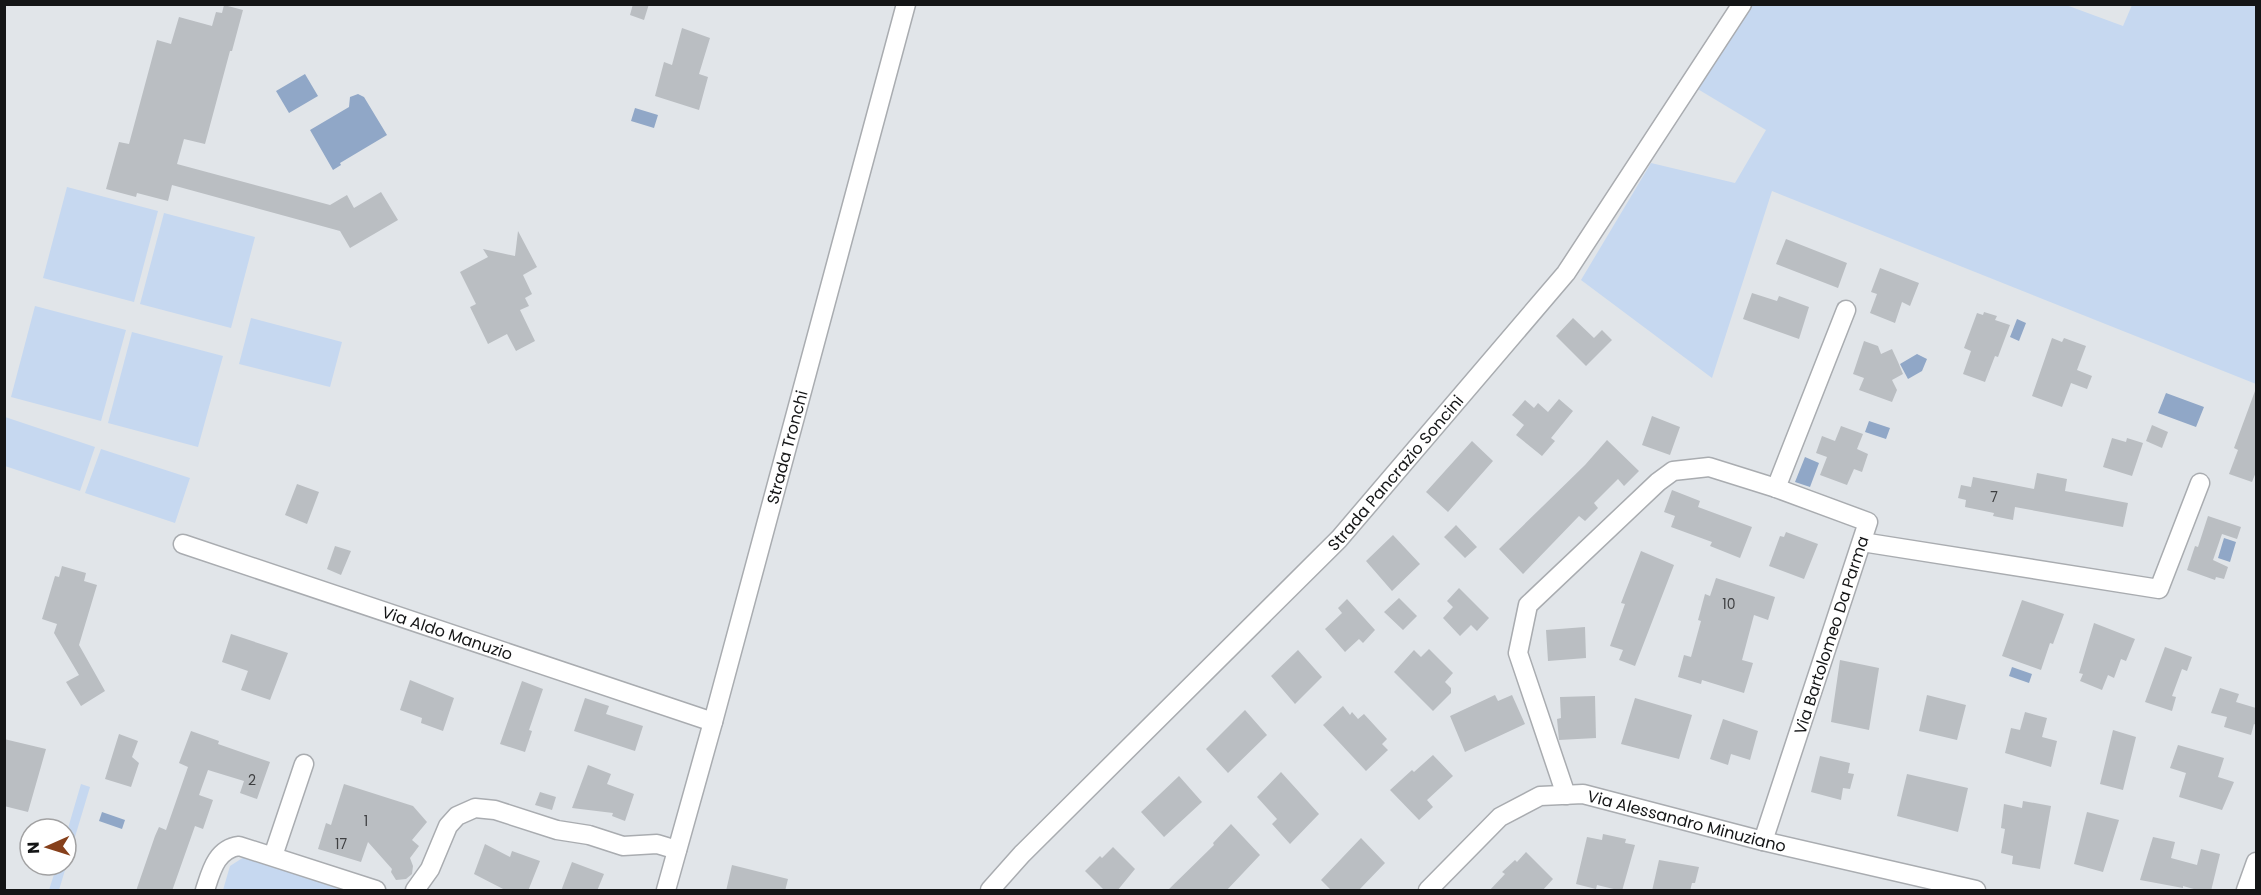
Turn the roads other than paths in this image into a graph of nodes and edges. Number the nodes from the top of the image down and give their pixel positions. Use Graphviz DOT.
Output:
graph roads {
  1 [pos="906,4"];
  2 [pos="1742,4"];
  3 [pos="1846,310"];
  4 [pos="2200,483"];
  5 [pos="1776,488"];
  6 [pos="1862,542"];
  7 [pos="183,544"];
  8 [pos="713,722"];
  9 [pos="304,764"];
  10 [pos="1566,795"];
  11 [pos="1763,841"];
  12 [pos="677,850"];
  13 [pos="273,856"];
  14 [pos="2256,862"];
  15 [pos="430,869"];
  16 [pos="205,891"];
  17 [pos="376,891"];
  18 [pos="415,891"];
  19 [pos="427,891"];
  20 [pos="666,891"];
  21 [pos="990,891"];
  22 [pos="1428,891"];
  23 [pos="1977,891"];
  24 [pos="2246,891"];
  1 -- 8 [label="street, Strada Tronchi"];
  2 -- 21 [label="street, Strada Pancrazio Soncini"];
  3 -- 5 [label="street"];
  4 -- 6 [label="street"];
  5 -- 6 [label="street, Via Bartolomeo Da Parma"];
  5 -- 10 [label="street, Via Bartolomeo Da Parma"];
  6 -- 11 [label="street, Via Bartolomeo Da Parma"];
  7 -- 8 [label="street, Via Aldo Manuzio"];
  8 -- 12 [label="street, Strada Tronchi"];
  9 -- 13 [label="street"];
  10 -- 11 [label="street, Via Alessandro Minuziano"];
  10 -- 22 [label="street, Via Alessandro Minuziano"];
  11 -- 23 [label="street, Via Alessandro Minuziano"];
  12 -- 15 [label="street"];
  12 -- 20 [label="street, Strada Tronchi"];
  13 -- 16 [label="street"];
  13 -- 17 [label="street"];
  14 -- 24 [label="street"];
  15 -- 18 [label="street"];
  15 -- 19 [label="street"];
}
